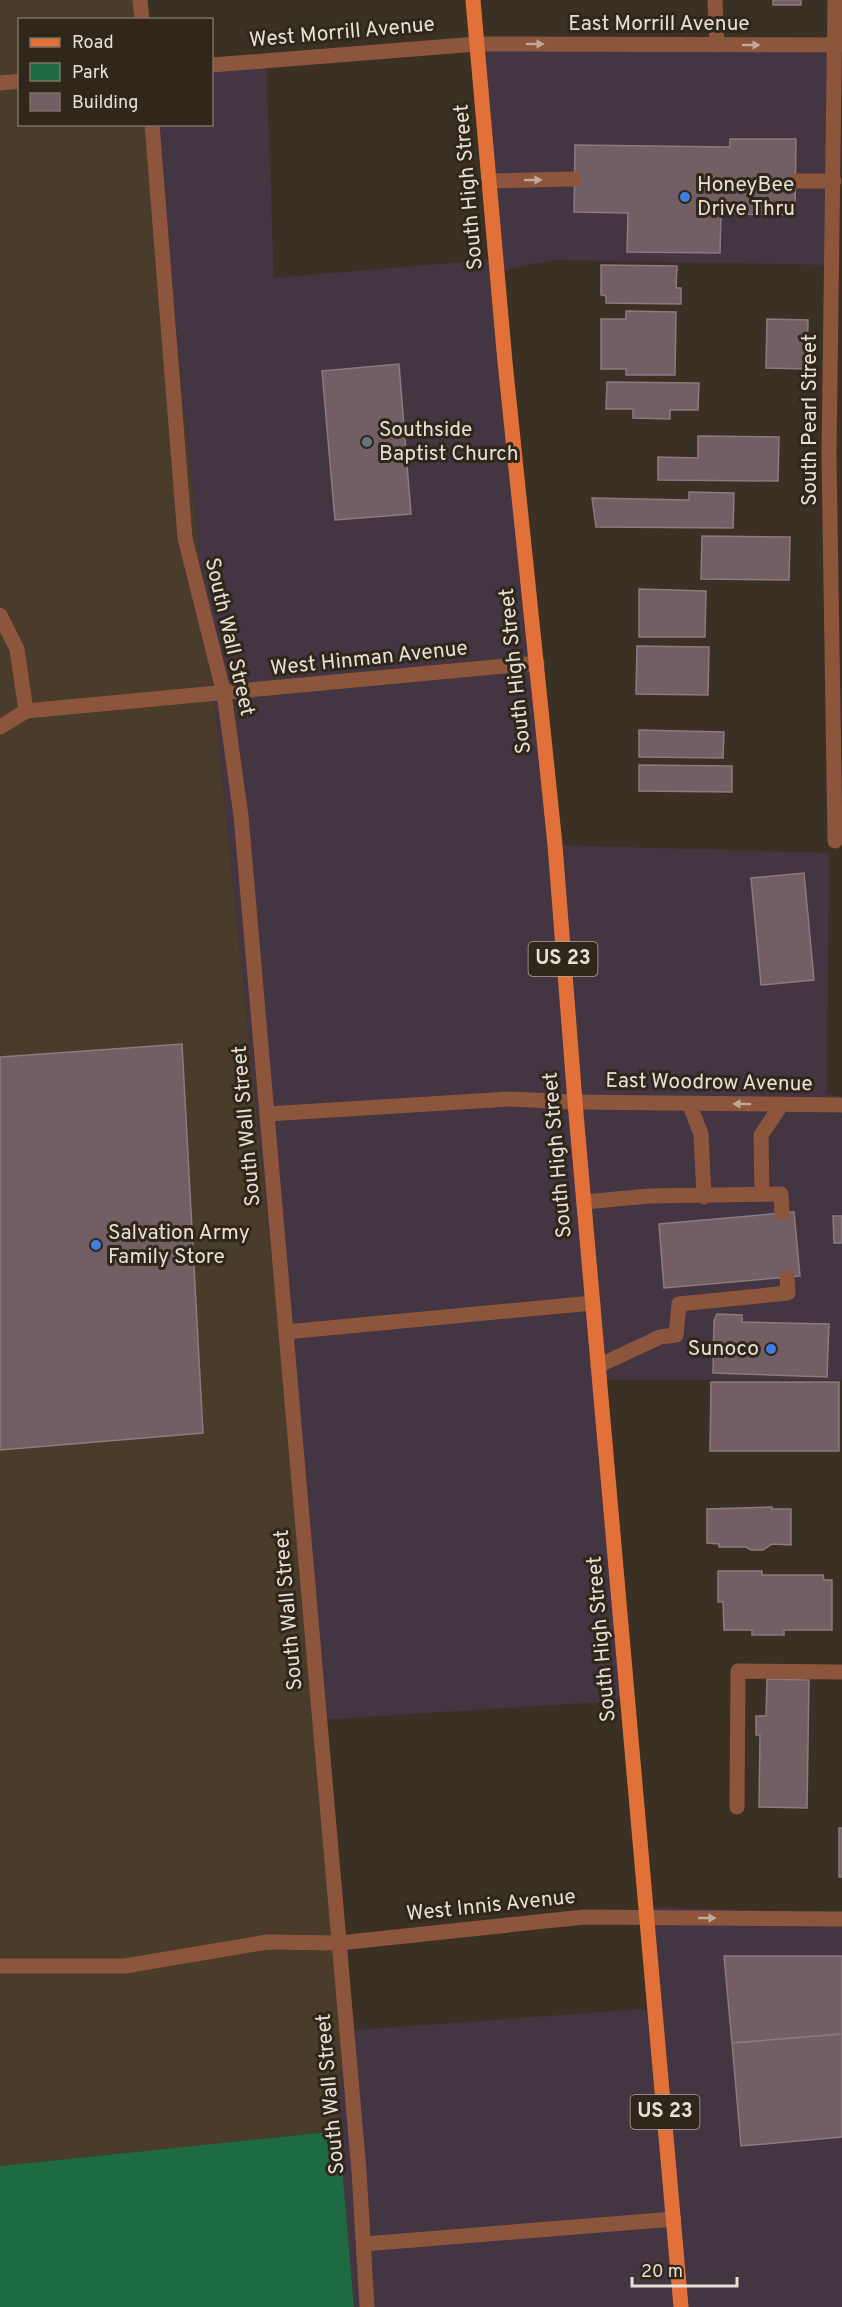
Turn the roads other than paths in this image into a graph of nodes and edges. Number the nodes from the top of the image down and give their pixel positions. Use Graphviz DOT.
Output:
graph roads {
  1 [pos="140,0"];
  2 [pos="473,0"];
  3 [pos="715,0"];
  4 [pos="835,0"];
  5 [pos="142,18"];
  6 [pos="477,44"];
  7 [pos="717,45"];
  8 [pos="838,45"];
  9 [pos="213,65"];
  10 [pos="18,81"];
  11 [pos="0,83"];
  12 [pos="152,126"];
  13 [pos="574,179"];
  14 [pos="491,181"];
  15 [pos="796,181"];
  16 [pos="834,181"];
  17 [pos="0,615"];
  18 [pos="537,663"];
  19 [pos="224,694"];
  20 [pos="26,711"];
  21 [pos="0,727"];
  22 [pos="835,841"];
  23 [pos="575,1102"];
  24 [pos="689,1104"];
  25 [pos="782,1104"];
  26 [pos="842,1105"];
  27 [pos="267,1114"];
  28 [pos="762,1194"];
  29 [pos="704,1197"];
  30 [pos="584,1202"];
  31 [pos="782,1213"];
  32 [pos="787,1277"];
  33 [pos="593,1303"];
  34 [pos="286,1332"];
  35 [pos="598,1366"];
  36 [pos="842,1672"];
  37 [pos="737,1807"];
  38 [pos="648,1918"];
  39 [pos="842,1919"];
  40 [pos="339,1944"];
  41 [pos="0,1965"];
  42 [pos="674,2219"];
  43 [pos="364,2244"];
  44 [pos="367,2307"];
  45 [pos="681,2307"];
  1 -- 5 [label="street"];
  2 -- 6 [label="main road, South High Street / US 23"];
  3 -- 7 [label="street"];
  4 -- 8 [label="street, South Pearl Street"];
  6 -- 7 [label="street, East Morrill Avenue, one-way"];
  6 -- 9 [label="street, West Morrill Avenue"];
  6 -- 14 [label="main road, South High Street / US 23"];
  7 -- 8 [label="street, East Morrill Avenue, one-way"];
  8 -- 16 [label="street, South Pearl Street"];
  10 -- 11 [label="street"];
  12 -- 19 [label="street, South Wall Street"];
  14 -- 13 [label="street, one-way"];
  14 -- 18 [label="main road, South High Street / US 23"];
  15 -- 16 [label="street"];
  16 -- 22 [label="street, South Pearl Street"];
  17 -- 20 [label="street"];
  18 -- 19 [label="street, West Hinman Avenue"];
  18 -- 23 [label="main road, South High Street / US 23"];
  19 -- 20 [label="street, West Hinman Avenue"];
  19 -- 27 [label="street, South Wall Street"];
  20 -- 21 [label="street"];
  23 -- 24 [label="street, East Woodrow Avenue"];
  23 -- 27 [label="street, East Woodrow Avenue"];
  23 -- 30 [label="main road, South High Street / US 23"];
  25 -- 24 [label="street, East Woodrow Avenue, one-way"];
  24 -- 29 [label="street"];
  25 -- 26 [label="street, East Woodrow Avenue"];
  25 -- 28 [label="street"];
  27 -- 34 [label="street, South Wall Street"];
  28 -- 29 [label="street"];
  28 -- 31 [label="street"];
  29 -- 30 [label="street"];
  30 -- 33 [label="main road, South High Street / US 23"];
  32 -- 35 [label="street"];
  33 -- 34 [label="street"];
  33 -- 35 [label="main road, South High Street / US 23"];
  34 -- 40 [label="street, South Wall Street"];
  35 -- 38 [label="main road, South High Street / US 23"];
  36 -- 37 [label="street"];
  38 -- 39 [label="street, West Innis Avenue, one-way"];
  38 -- 40 [label="street, West Innis Avenue"];
  38 -- 42 [label="main road, South High Street / US 23"];
  40 -- 41 [label="street, West Innis Avenue"];
  40 -- 43 [label="street, South Wall Street"];
  42 -- 43 [label="street"];
  42 -- 45 [label="main road, South High Street / US 23"];
  43 -- 44 [label="street, South Wall Street"];
}
